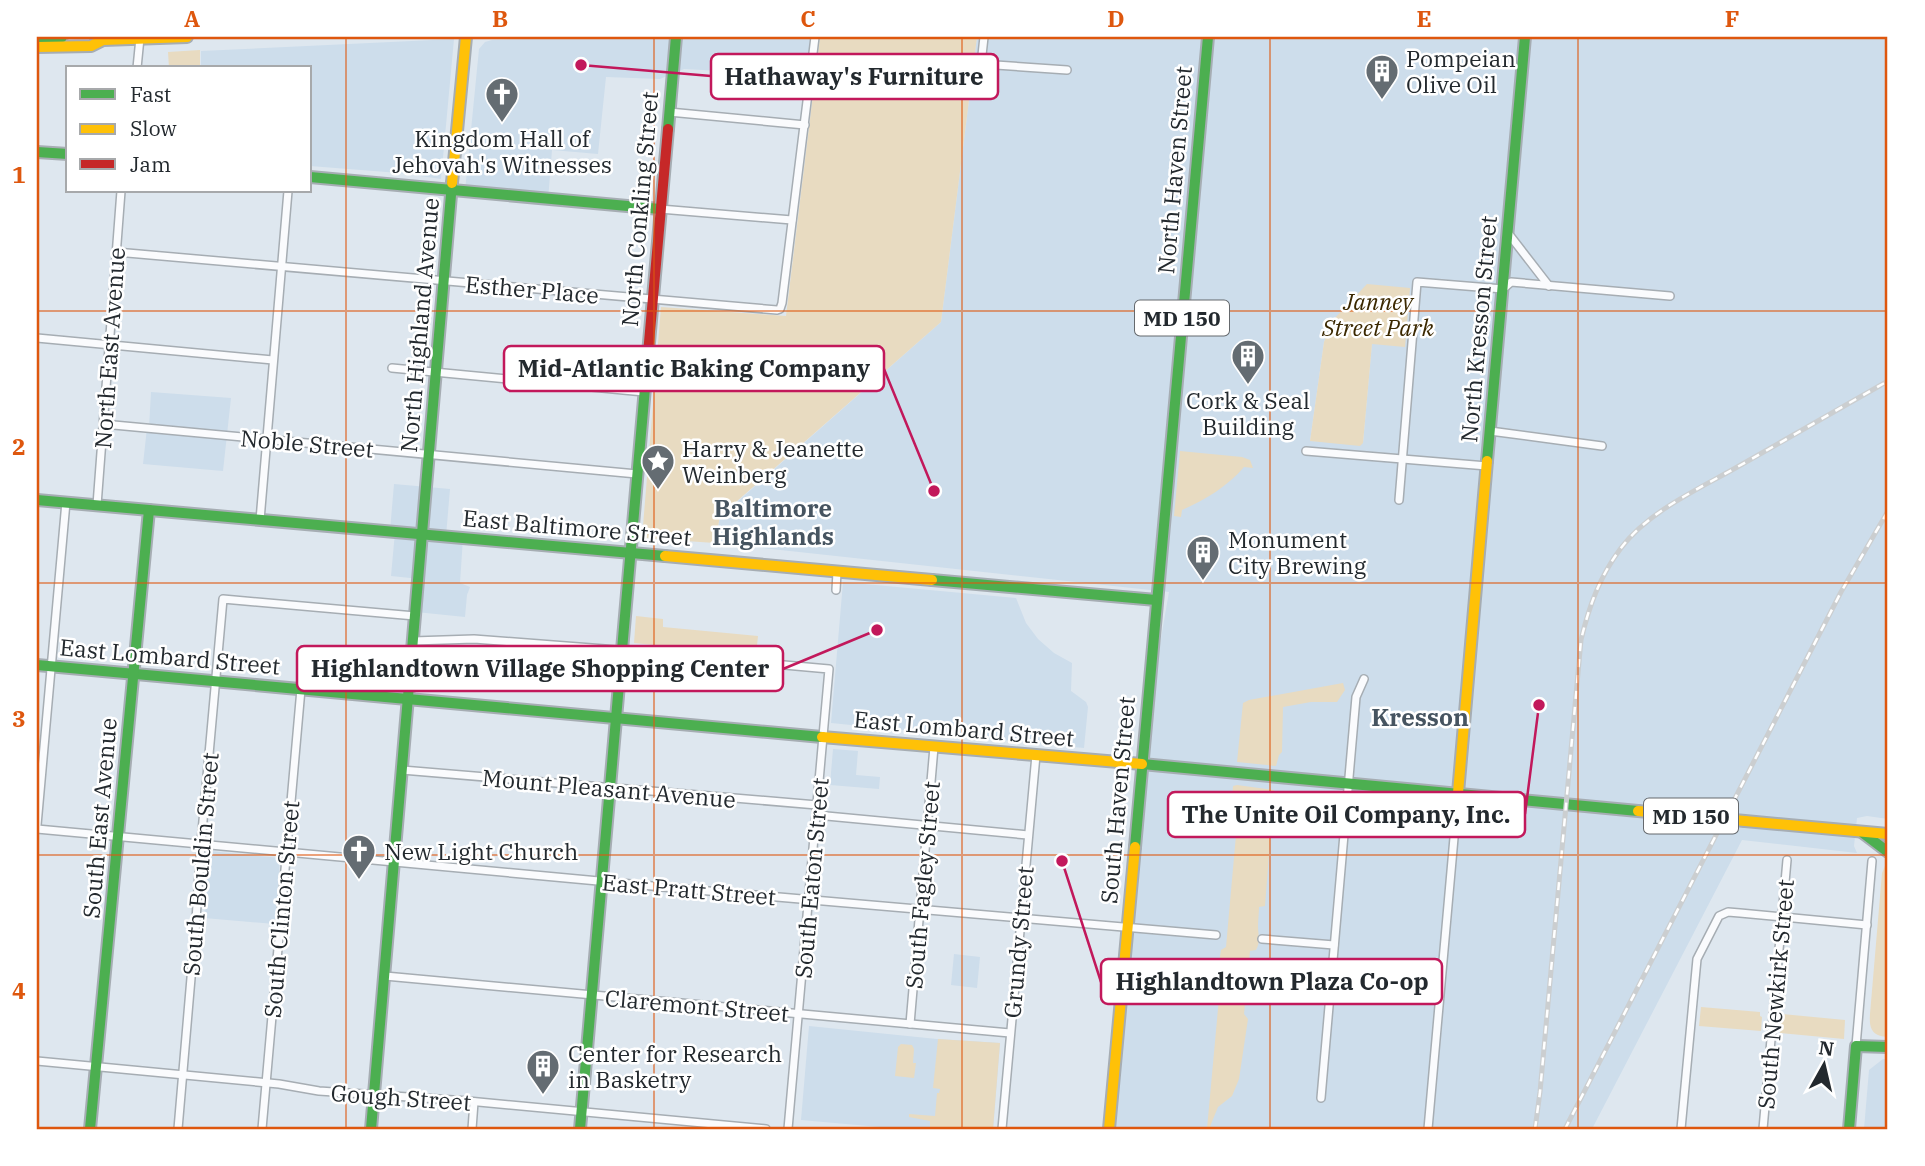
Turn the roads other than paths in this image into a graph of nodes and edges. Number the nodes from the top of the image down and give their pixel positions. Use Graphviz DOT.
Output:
graph roads {
  1 [pos="62,37"];
  2 [pos="187,37"];
  3 [pos="466,37"];
  4 [pos="676,37"];
  5 [pos="815,37"];
  6 [pos="984,37"];
  7 [pos="1208,37"];
  8 [pos="1525,37"];
  9 [pos="37,38"];
  10 [pos="101,38"];
  11 [pos="140,38"];
  12 [pos="37,47"];
  13 [pos="137,66"];
  14 [pos="1067,70"];
  15 [pos="669,112"];
  16 [pos="805,125"];
  17 [pos="37,152"];
  18 [pos="66,154"];
  19 [pos="312,177"];
  20 [pos="451,190"];
  21 [pos="121,192"];
  22 [pos="288,192"];
  23 [pos="660,208"];
  24 [pos="792,220"];
  25 [pos="1508,233"];
  26 [pos="116,252"];
  27 [pos="281,267"];
  28 [pos="444,281"];
  29 [pos="1549,286"];
  30 [pos="1503,289"];
  31 [pos="1671,296"];
  32 [pos="652,299"];
  33 [pos="37,338"];
  34 [pos="109,345"];
  35 [pos="273,360"];
  36 [pos="392,368"];
  37 [pos="436,372"];
  38 [pos="644,392"];
  39 [pos="103,424"];
  40 [pos="1490,431"];
  41 [pos="267,439"];
  42 [pos="1602,446"];
  43 [pos="1306,451"];
  44 [pos="429,454"];
  45 [pos="1402,459"];
  46 [pos="1487,466"];
  47 [pos="637,474"];
  48 [pos="37,500"];
  49 [pos="1399,500"];
  50 [pos="66,502"];
  51 [pos="97,505"];
  52 [pos="149,510"];
  53 [pos="260,520"];
  54 [pos="422,534"];
  55 [pos="630,553"];
  56 [pos="837,572"];
  57 [pos="835,590"];
  58 [pos="1156,600"];
  59 [pos="415,617"];
  60 [pos="413,641"];
  61 [pos="621,651"];
  62 [pos="37,665"];
  63 [pos="51,666"];
  64 [pos="133,674"];
  65 [pos="1364,679"];
  66 [pos="216,681"];
  67 [pos="301,689"];
  68 [pos="408,698"];
  69 [pos="616,719"];
  70 [pos="823,737"];
  71 [pos="934,747"];
  72 [pos="1035,755"];
  73 [pos="1142,764"];
  74 [pos="402,770"];
  75 [pos="1348,782"];
  76 [pos="609,788"];
  77 [pos="1458,793"];
  78 [pos="817,805"];
  79 [pos="816,815"];
  80 [pos="927,825"];
  81 [pos="37,827"];
  82 [pos="1855,831"];
  83 [pos="1888,834"];
  84 [pos="1028,835"];
  85 [pos="118,836"];
  86 [pos="201,843"];
  87 [pos="286,852"];
  88 [pos="1888,852"];
  89 [pos="1787,860"];
  90 [pos="1872,861"];
  91 [pos="394,862"];
  92 [pos="601,881"];
  93 [pos="808,900"];
  94 [pos="920,910"];
  95 [pos="1782,917"];
  96 [pos="1021,919"];
  97 [pos="1867,925"];
  98 [pos="1127,928"];
  99 [pos="1216,935"];
  100 [pos="1262,939"];
  101 [pos="1334,945"];
  102 [pos="384,976"];
  103 [pos="592,996"];
  104 [pos="799,1014"];
  105 [pos="910,1024"];
  106 [pos="1010,1033"];
  107 [pos="1856,1046"];
  108 [pos="1888,1047"];
  109 [pos="37,1061"];
  110 [pos="96,1067"];
  111 [pos="183,1075"];
  112 [pos="266,1082"];
  113 [pos="374,1095"];
  114 [pos="1321,1098"];
  115 [pos="474,1102"];
  116 [pos="581,1112"];
  117 [pos="90,1129"];
  118 [pos="178,1129"];
  119 [pos="262,1129"];
  120 [pos="371,1129"];
  121 [pos="472,1129"];
  122 [pos="580,1129"];
  123 [pos="765,1129"];
  124 [pos="788,1129"];
  125 [pos="1002,1129"];
  126 [pos="1109,1129"];
  127 [pos="1428,1129"];
  128 [pos="1681,1129"];
  129 [pos="1763,1129"];
  130 [pos="1849,1129"];
  1 -- 9 [label="main road"];
  2 -- 11 [label="main road"];
  3 -- 20 [label="main road, North Highland Avenue"];
  4 -- 15 [label="main road, North Conkling Street"];
  5 -- 16 [label="street"];
  6 -- 14 [label="street"];
  7 -- 58 [label="main road, North Haven Street / MD 150"];
  8 -- 25 [label="main road, North Kresson Street"];
  10 -- 11 [label="main road"];
  10 -- 12 [label="main road"];
  11 -- 13 [label="street"];
  15 -- 16 [label="street"];
  15 -- 23 [label="main road, North Conkling Street"];
  16 -- 24 [label="street"];
  17 -- 18 [label="main road"];
  19 -- 20 [label="main road"];
  20 -- 23 [label="main road"];
  20 -- 28 [label="main road, North Highland Avenue"];
  21 -- 26 [label="street, North East Avenue"];
  22 -- 27 [label="street"];
  23 -- 24 [label="street"];
  23 -- 32 [label="main road, North Conkling Street"];
  24 -- 32 [label="street, Esther Place"];
  25 -- 29 [label="street"];
  25 -- 30 [label="main road, North Kresson Street"];
  26 -- 27 [label="street, Esther Place"];
  26 -- 34 [label="street, North East Avenue"];
  27 -- 28 [label="street, Esther Place"];
  27 -- 35 [label="street"];
  28 -- 32 [label="street, Esther Place"];
  28 -- 37 [label="main road, North Highland Avenue"];
  29 -- 30 [label="street"];
  29 -- 31 [label="street"];
  30 -- 40 [label="main road, North Kresson Street"];
  30 -- 45 [label="street"];
  32 -- 38 [label="main road, North Conkling Street"];
  33 -- 34 [label="street"];
  34 -- 35 [label="street"];
  34 -- 39 [label="street, North East Avenue"];
  35 -- 41 [label="street"];
  36 -- 37 [label="street"];
  37 -- 38 [label="street"];
  37 -- 44 [label="main road, North Highland Avenue"];
  38 -- 47 [label="main road, North Conkling Street"];
  39 -- 41 [label="street, Noble Street"];
  39 -- 51 [label="street, North East Avenue"];
  40 -- 42 [label="street"];
  40 -- 46 [label="main road, North Kresson Street"];
  41 -- 44 [label="street, Noble Street"];
  41 -- 53 [label="street"];
  43 -- 45 [label="street"];
  44 -- 47 [label="street, Noble Street"];
  44 -- 54 [label="main road, North Highland Avenue"];
  45 -- 46 [label="street"];
  45 -- 49 [label="street"];
  46 -- 77 [label="main road, North Kresson Street"];
  47 -- 55 [label="main road, North Conkling Street"];
  48 -- 50 [label="main road, East Baltimore Street"];
  50 -- 51 [label="main road, East Baltimore Street"];
  50 -- 63 [label="street"];
  51 -- 52 [label="main road, East Baltimore Street"];
  52 -- 53 [label="main road, East Baltimore Street"];
  52 -- 64 [label="main road, South East Avenue"];
  53 -- 54 [label="main road, East Baltimore Street"];
  54 -- 55 [label="main road, East Baltimore Street"];
  54 -- 59 [label="main road, North Highland Avenue"];
  55 -- 56 [label="main road, East Baltimore Street"];
  55 -- 61 [label="main road, North Conkling Street"];
  56 -- 57 [label="street"];
  56 -- 58 [label="main road, East Baltimore Street"];
  58 -- 73 [label="main road, South Haven Street / MD 150"];
  59 -- 60 [label="main road, North Highland Avenue"];
  59 -- 66 [label="street, South Bouldin Street"];
  60 -- 61 [label="street"];
  60 -- 68 [label="main road, North Highland Avenue"];
  61 -- 69 [label="main road, North Conkling Street"];
  61 -- 70 [label="street, South Eaton Street"];
  62 -- 63 [label="main road, East Lombard Street"];
  63 -- 64 [label="main road, East Lombard Street"];
  63 -- 81 [label="street"];
  64 -- 66 [label="main road, East Lombard Street"];
  64 -- 85 [label="main road, South East Avenue"];
  65 -- 75 [label="street"];
  66 -- 67 [label="main road, East Lombard Street"];
  66 -- 86 [label="street, South Bouldin Street"];
  67 -- 68 [label="main road, East Lombard Street"];
  67 -- 87 [label="street, South Clinton Street"];
  68 -- 69 [label="main road, East Lombard Street"];
  68 -- 74 [label="main road, North Highland Avenue"];
  69 -- 70 [label="main road, East Lombard Street"];
  69 -- 76 [label="main road, North Conkling Street"];
  70 -- 71 [label="main road, East Lombard Street"];
  70 -- 78 [label="street, South Eaton Street"];
  71 -- 72 [label="main road, East Lombard Street"];
  71 -- 80 [label="street, South Fagley Street"];
  72 -- 73 [label="main road, East Lombard Street"];
  72 -- 84 [label="street, Grundy Street"];
  73 -- 75 [label="main road, East Lombard Street / MD 150"];
  73 -- 98 [label="main road, South Haven Street"];
  74 -- 76 [label="street, Mount Pleasant Avenue"];
  74 -- 91 [label="main road, North Highland Avenue"];
  75 -- 77 [label="main road, East Lombard Street / MD 150"];
  75 -- 101 [label="street"];
  76 -- 78 [label="street, Mount Pleasant Avenue"];
  76 -- 92 [label="main road, North Conkling Street"];
  77 -- 82 [label="main road, East Lombard Street / MD 150, bridge"];
  77 -- 127 [label="street"];
  78 -- 79 [label="street, South Eaton Street"];
  79 -- 80 [label="street"];
  79 -- 93 [label="street, South Eaton Street"];
  80 -- 84 [label="street"];
  80 -- 94 [label="street, South Fagley Street"];
  81 -- 85 [label="street, East Pratt Street"];
  82 -- 83 [label="main road, East Lombard Street / MD 150"];
  82 -- 88 [label="main road"];
  84 -- 96 [label="street, Grundy Street"];
  85 -- 86 [label="street, East Pratt Street"];
  85 -- 110 [label="main road, South East Avenue"];
  86 -- 87 [label="street, East Pratt Street"];
  86 -- 111 [label="street, South Bouldin Street"];
  87 -- 91 [label="street, East Pratt Street"];
  87 -- 112 [label="street, South Clinton Street"];
  89 -- 95 [label="street, South Newkirk Street"];
  90 -- 97 [label="street"];
  91 -- 92 [label="street, East Pratt Street"];
  91 -- 102 [label="main road, North Highland Avenue"];
  92 -- 93 [label="street, East Pratt Street"];
  92 -- 103 [label="main road, North Conkling Street"];
  93 -- 94 [label="street, East Pratt Street"];
  93 -- 104 [label="street, South Eaton Street"];
  94 -- 96 [label="street, East Pratt Street"];
  94 -- 105 [label="street, South Fagley Street"];
  95 -- 97 [label="street"];
  95 -- 128 [label="street"];
  95 -- 129 [label="street, South Newkirk Street"];
  96 -- 98 [label="street, East Pratt Street"];
  96 -- 106 [label="street, Grundy Street"];
  97 -- 107 [label="street"];
  98 -- 99 [label="street, East Pratt Street"];
  98 -- 126 [label="main road, South Haven Street"];
  100 -- 101 [label="street"];
  101 -- 114 [label="street"];
  102 -- 103 [label="street, Claremont Street"];
  102 -- 113 [label="main road, North Highland Avenue"];
  103 -- 104 [label="street, Claremont Street"];
  103 -- 116 [label="main road, North Conkling Street"];
  104 -- 105 [label="street, Claremont Street"];
  104 -- 124 [label="street, South Eaton Street"];
  105 -- 106 [label="street, Claremont Street"];
  106 -- 125 [label="street, Grundy Street"];
  107 -- 108 [label="main road"];
  107 -- 130 [label="main road"];
  109 -- 110 [label="street, Gough Street"];
  110 -- 111 [label="street, Gough Street"];
  110 -- 117 [label="main road, South East Avenue"];
  111 -- 112 [label="street, Gough Street"];
  111 -- 118 [label="street, South Bouldin Street"];
  112 -- 113 [label="street, Gough Street"];
  112 -- 119 [label="street, South Clinton Street"];
  113 -- 115 [label="street, Gough Street"];
  113 -- 120 [label="main road, North Highland Avenue"];
  115 -- 116 [label="street, Gough Street"];
  115 -- 121 [label="street"];
  116 -- 122 [label="main road, North Conkling Street"];
  116 -- 123 [label="street, Gough Street"];
}
